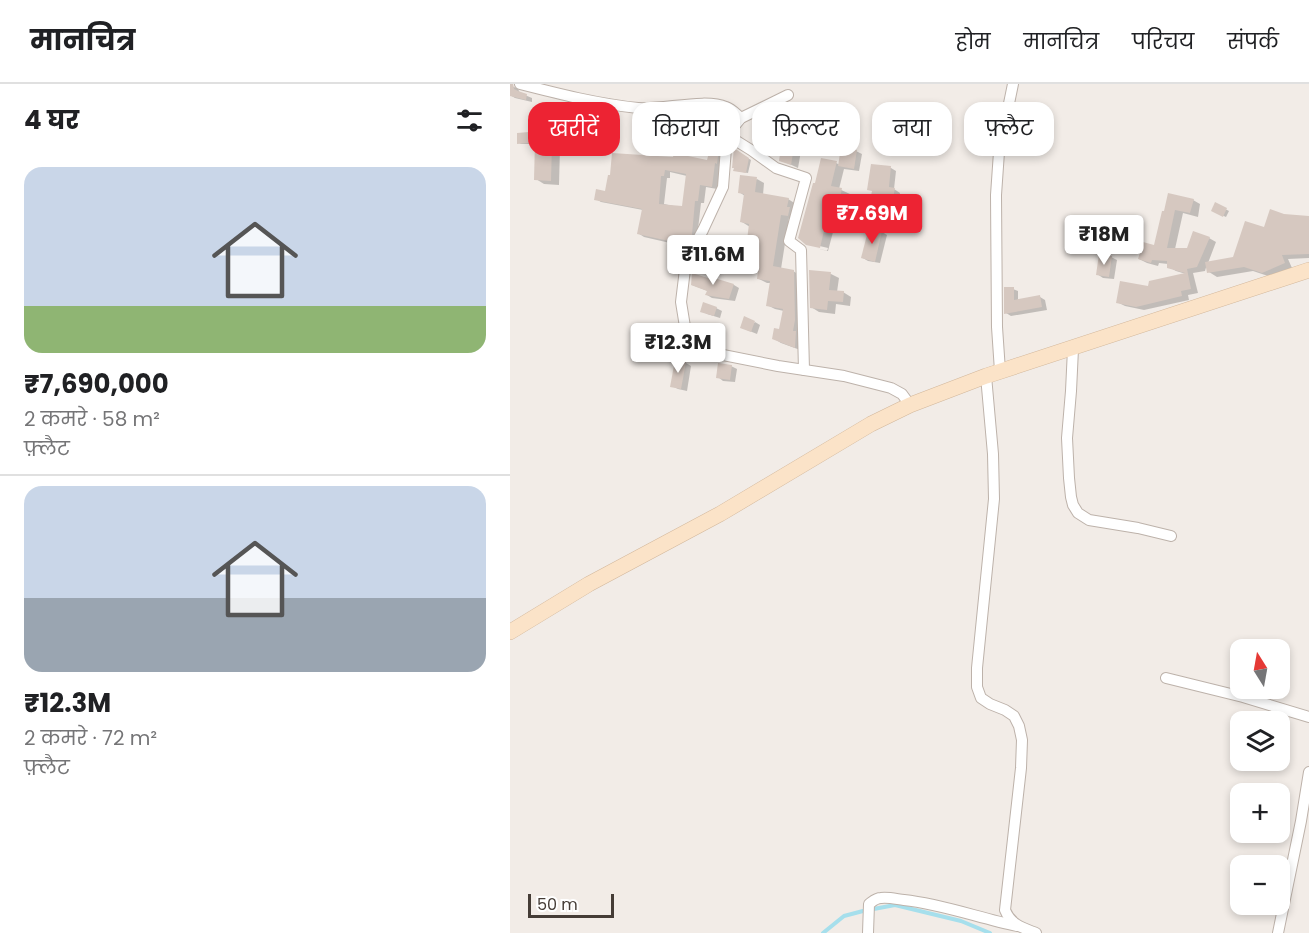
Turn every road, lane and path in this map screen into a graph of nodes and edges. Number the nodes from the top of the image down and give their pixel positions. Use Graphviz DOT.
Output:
graph roads {
  1 [pos="520,84"];
  2 [pos="1013,84"];
  3 [pos="789,95"];
  4 [pos="741,118"];
  5 [pos="740,143"];
  6 [pos="725,156"];
  7 [pos="1309,270"];
  8 [pos="1073,348"];
  9 [pos="804,370"];
  10 [pos="993,374"];
  11 [pos="910,405"];
  12 [pos="1171,536"];
  13 [pos="510,632"];
  14 [pos="1166,678"];
  15 [pos="1309,717"];
  16 [pos="1309,772"];
  17 [pos="1017,926"];
  18 [pos="868,933"];
  19 [pos="1036,933"];
  20 [pos="1278,933"];
  1 -- 4 [label="street"];
  2 -- 10 [label="street"];
  3 -- 4 [label="street"];
  5 -- 9 [label="street"];
  6 -- 9 [label="street"];
  7 -- 8 [label="main road"];
  8 -- 10 [label="main road"];
  8 -- 12 [label="street"];
  9 -- 11 [label="street"];
  10 -- 11 [label="main road"];
  10 -- 17 [label="street"];
  11 -- 13 [label="main road"];
  14 -- 15 [label="street"];
  16 -- 20 [label="street"];
  17 -- 18 [label="street"];
  17 -- 19 [label="street"];
}
